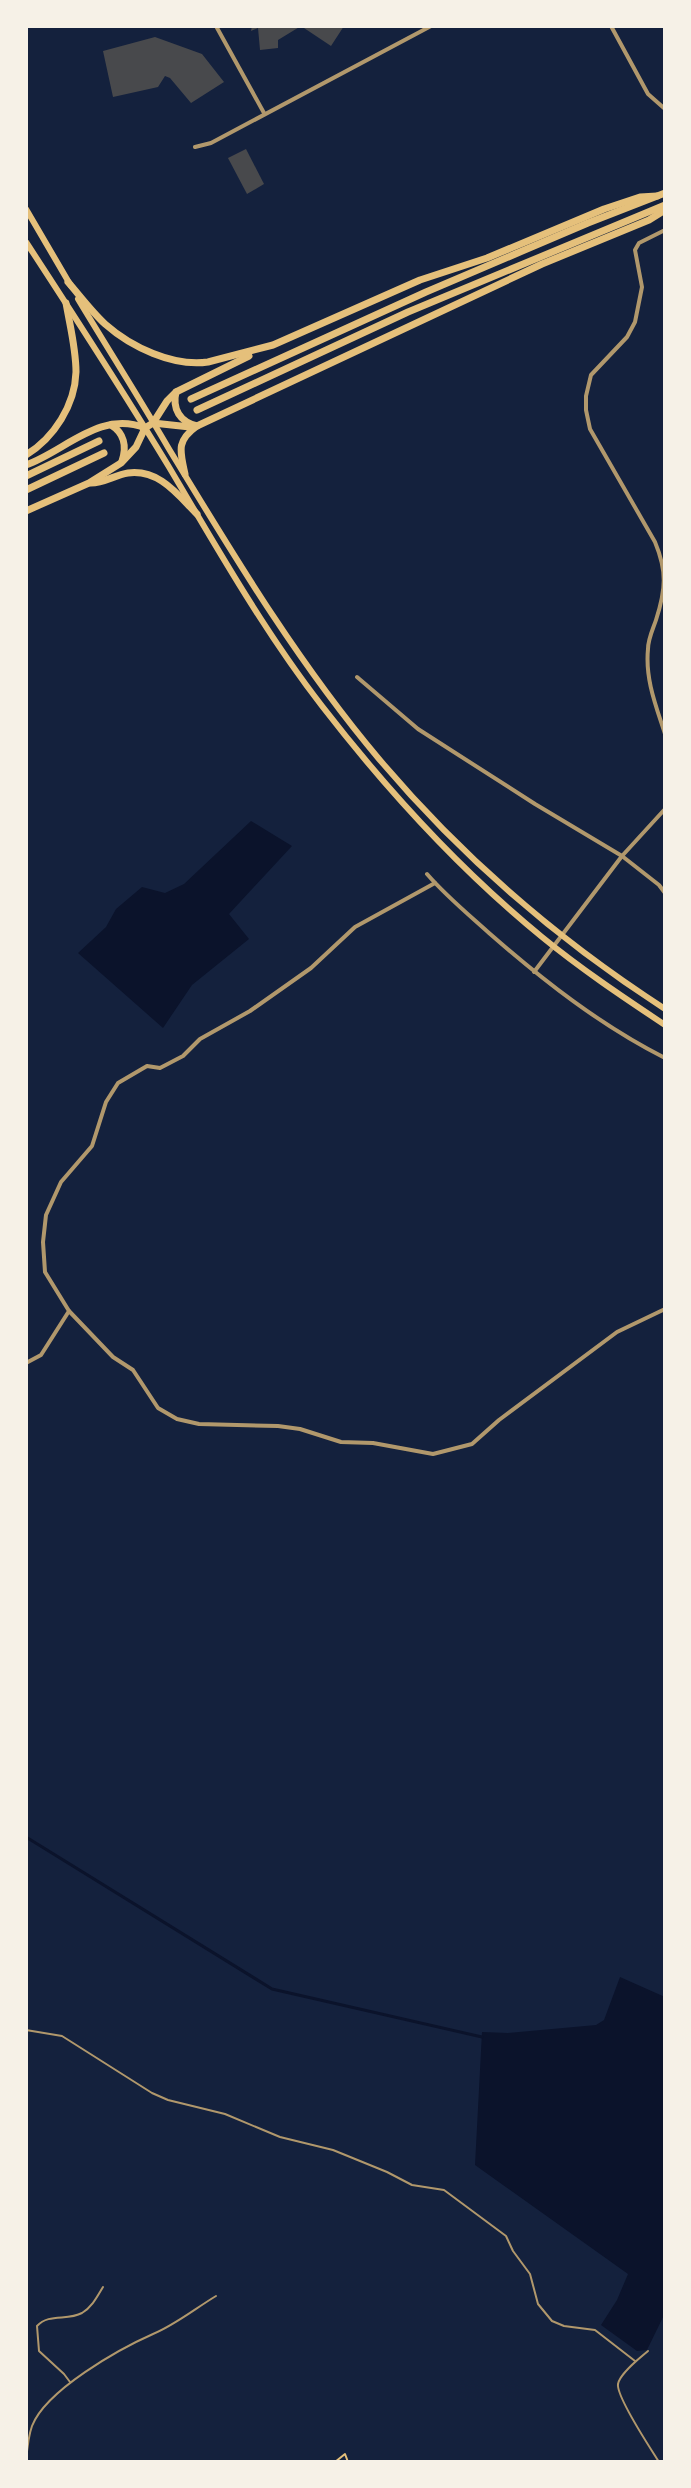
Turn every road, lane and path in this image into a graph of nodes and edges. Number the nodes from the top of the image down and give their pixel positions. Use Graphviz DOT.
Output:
graph roads {
  1 [pos="216,26"];
  2 [pos="431,26"];
  3 [pos="611,26"];
  4 [pos="665,109"];
  5 [pos="264,113"];
  6 [pos="195,147"];
  7 [pos="661,195"];
  8 [pos="665,207"];
  9 [pos="26,209"];
  10 [pos="665,230"];
  11 [pos="26,242"];
  12 [pos="68,282"];
  13 [pos="66,303"];
  14 [pos="273,345"];
  15 [pos="176,392"];
  16 [pos="191,399"];
  17 [pos="197,410"];
  18 [pos="153,423"];
  19 [pos="111,425"];
  20 [pos="197,426"];
  21 [pos="145,428"];
  22 [pos="99,441"];
  23 [pos="104,453"];
  24 [pos="26,455"];
  25 [pos="121,463"];
  26 [pos="26,465"];
  27 [pos="185,474"];
  28 [pos="26,476"];
  29 [pos="89,483"];
  30 [pos="26,490"];
  31 [pos="26,511"];
  32 [pos="197,514"];
  33 [pos="357,677"];
  34 [pos="665,734"];
  35 [pos="665,809"];
  36 [pos="622,856"];
  37 [pos="427,874"];
  38 [pos="435,883"];
  39 [pos="665,893"];
  40 [pos="533,972"];
  41 [pos="665,1009"];
  42 [pos="665,1025"];
  43 [pos="665,1058"];
  44 [pos="665,1309"];
  45 [pos="69,1311"];
  46 [pos="26,1363"];
  47 [pos="26,2030"];
  48 [pos="103,2287"];
  49 [pos="216,2296"];
  50 [pos="648,2351"];
  51 [pos="635,2361"];
  52 [pos="70,2383"];
  53 [pos="26,2462"];
  54 [pos="335,2462"];
  55 [pos="348,2462"];
  56 [pos="659,2462"];
  1 -- 5 [label="street"];
  2 -- 5 [label="street"];
  3 -- 4 [label="street"];
  5 -- 6 [label="street"];
  7 -- 14 [label="highway"];
  7 -- 16 [label="highway"];
  8 -- 17 [label="highway"];
  8 -- 20 [label="highway"];
  9 -- 12 [label="main road"];
  10 -- 34 [label="street"];
  11 -- 13 [label="main road"];
  12 -- 14 [label="highway"];
  12 -- 18 [label="main road"];
  13 -- 21 [label="main road"];
  13 -- 24 [label="highway"];
  14 -- 15 [label="highway"];
  15 -- 18 [label="highway"];
  15 -- 20 [label="highway"];
  18 -- 20 [label="highway"];
  18 -- 21 [label="highway"];
  18 -- 27 [label="main road"];
  19 -- 21 [label="highway"];
  19 -- 25 [label="highway"];
  19 -- 26 [label="highway"];
  20 -- 27 [label="highway"];
  21 -- 25 [label="highway"];
  21 -- 32 [label="main road"];
  22 -- 28 [label="highway"];
  23 -- 30 [label="highway"];
  25 -- 29 [label="highway"];
  27 -- 41 [label="main road"];
  29 -- 31 [label="highway"];
  29 -- 32 [label="highway"];
  32 -- 42 [label="main road"];
  33 -- 36 [label="street"];
  35 -- 36 [label="street"];
  36 -- 39 [label="street"];
  36 -- 40 [label="street"];
  37 -- 38 [label="street"];
  38 -- 40 [label="street"];
  38 -- 45 [label="street"];
  40 -- 43 [label="street"];
  44 -- 45 [label="street"];
  45 -- 46 [label="street"];
  47 -- 51 [label="lane"];
  48 -- 52 [label="lane"];
  49 -- 52 [label="lane"];
  50 -- 51 [label="lane"];
  51 -- 56 [label="lane"];
  52 -- 53 [label="lane"];
  54 -- 55 [label="path"];
}
